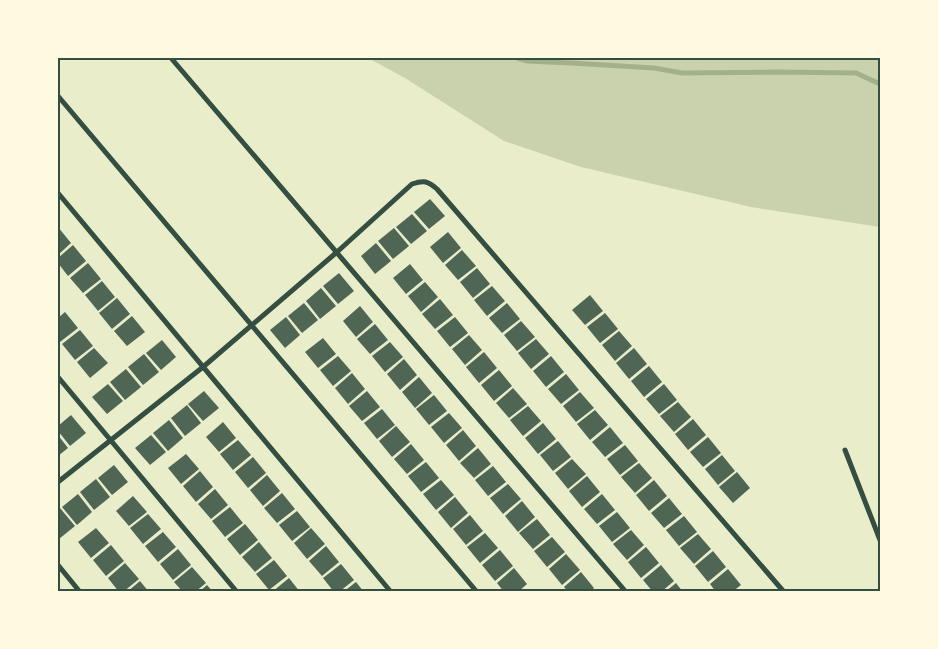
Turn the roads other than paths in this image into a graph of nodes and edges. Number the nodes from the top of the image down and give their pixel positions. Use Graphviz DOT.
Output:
graph roads {
  1 [pos="171,58"];
  2 [pos="58,96"];
  3 [pos="58,193"];
  4 [pos="337,252"];
  5 [pos="252,325"];
  6 [pos="203,367"];
  7 [pos="58,377"];
  8 [pos="110,440"];
  9 [pos="845,450"];
  10 [pos="58,482"];
  11 [pos="880,540"];
  12 [pos="58,565"];
  13 [pos="79,591"];
  14 [pos="237,592"];
  15 [pos="392,592"];
  16 [pos="477,592"];
  17 [pos="626,592"];
  18 [pos="784,592"];
  1 -- 4 [label="street"];
  2 -- 5 [label="street"];
  3 -- 6 [label="street"];
  4 -- 5 [label="street"];
  4 -- 17 [label="street"];
  4 -- 18 [label="street"];
  5 -- 6 [label="street"];
  5 -- 16 [label="street"];
  6 -- 8 [label="street"];
  6 -- 15 [label="street"];
  7 -- 8 [label="street"];
  8 -- 10 [label="street"];
  8 -- 14 [label="street"];
  9 -- 11 [label="street"];
  12 -- 13 [label="street"];
}
